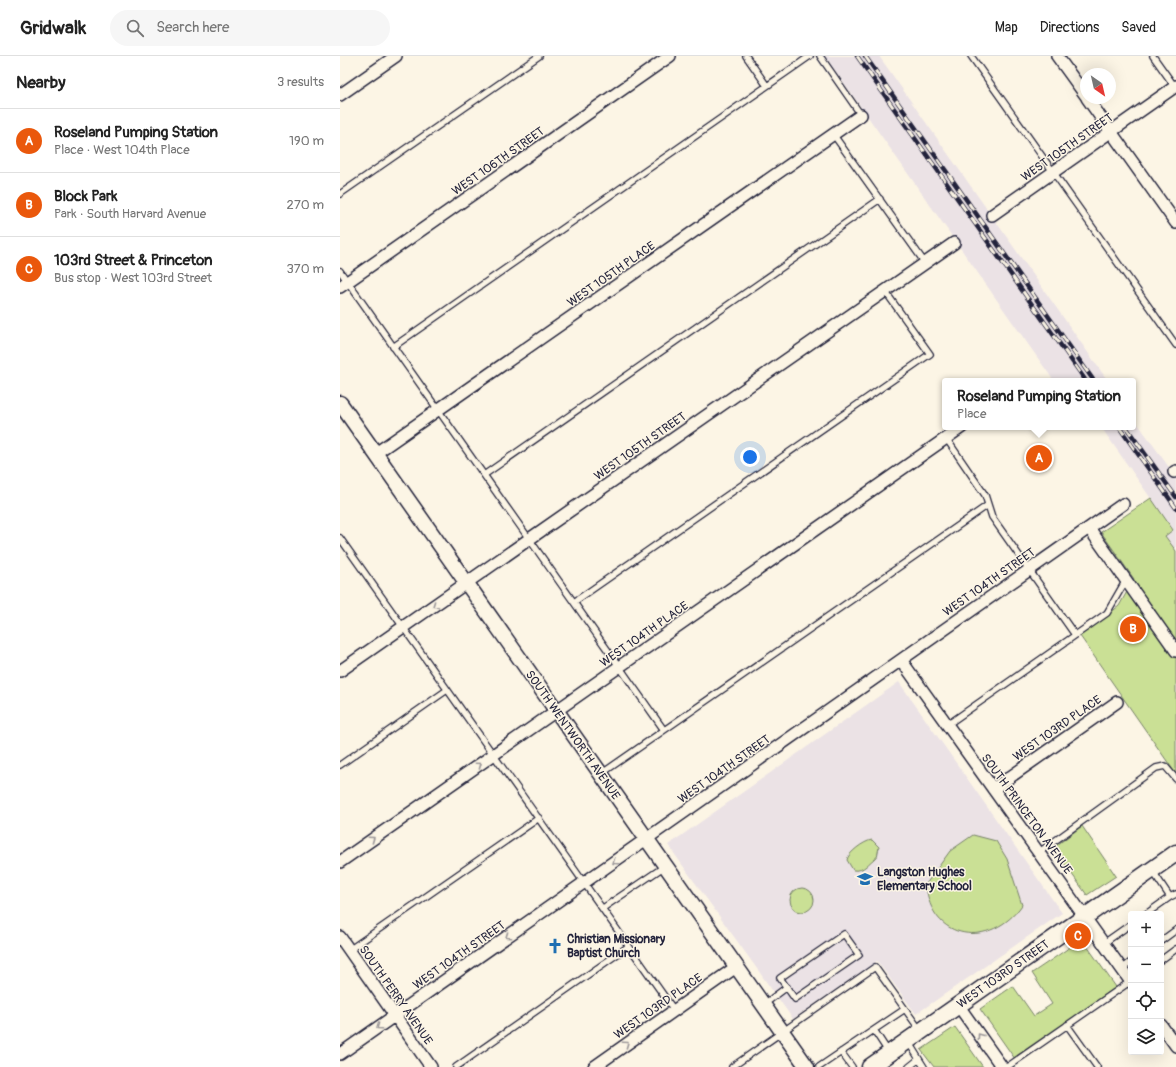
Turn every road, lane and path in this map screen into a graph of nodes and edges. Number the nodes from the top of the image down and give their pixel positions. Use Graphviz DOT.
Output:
graph roads {
  1 [pos="396,56"];
  2 [pos="539,56"];
  3 [pos="670,56"];
  4 [pos="746,56"];
  5 [pos="810,56"];
  6 [pos="820,56"];
  7 [pos="971,56"];
  8 [pos="1058,56"];
  9 [pos="1152,56"];
  10 [pos="767,86"];
  11 [pos="1080,87"];
  12 [pos="1176,88"];
  13 [pos="340,95"];
  14 [pos="1092,104"];
  15 [pos="861,115"];
  16 [pos="1111,132"];
  17 [pos="834,134"];
  18 [pos="1053,172"];
  19 [pos="340,194"];
  20 [pos="880,199"];
  21 [pos="992,215"];
  22 [pos="1176,223"];
  23 [pos="954,243"];
  24 [pos="925,263"];
  25 [pos="340,271"];
  26 [pos="344,285"];
  27 [pos="885,291"];
  28 [pos="1176,345"];
  29 [pos="393,346"];
  30 [pos="340,403"];
  31 [pos="438,410"];
  32 [pos="958,430"];
  33 [pos="946,438"];
  34 [pos="376,453"];
  35 [pos="484,475"];
  36 [pos="1123,504"];
  37 [pos="988,505"];
  38 [pos="1089,528"];
  39 [pos="340,538"];
  40 [pos="529,539"];
  41 [pos="1029,570"];
  42 [pos="1126,580"];
  43 [pos="467,583"];
  44 [pos="574,602"];
  45 [pos="403,628"];
  46 [pos="1075,635"];
  47 [pos="1176,651"];
  48 [pos="901,660"];
  49 [pos="620,667"];
  50 [pos="340,671"];
  51 [pos="448,690"];
  52 [pos="1117,702"];
  53 [pos="557,711"];
  54 [pos="947,725"];
  55 [pos="664,730"];
  56 [pos="494,755"];
  57 [pos="340,765"];
  58 [pos="601,774"];
  59 [pos="1176,779"];
  60 [pos="993,789"];
  61 [pos="539,818"];
  62 [pos="647,839"];
  63 [pos="1038,852"];
  64 [pos="1176,853"];
  65 [pos="340,862"];
  66 [pos="665,866"];
  67 [pos="1152,870"];
  68 [pos="585,882"];
  69 [pos="1176,894"];
  70 [pos="1170,897"];
  71 [pos="603,908"];
  72 [pos="1150,911"];
  73 [pos="1085,917"];
  74 [pos="1128,926"];
  75 [pos="1176,930"];
  76 [pos="340,937"];
  77 [pos="1164,939"];
  78 [pos="1104,943"];
  79 [pos="629,946"];
  80 [pos="1176,949"];
  81 [pos="349,950"];
  82 [pos="1164,958"];
  83 [pos="1128,964"];
  84 [pos="736,966"];
  85 [pos="1122,969"];
  86 [pos="1128,977"];
  87 [pos="1128,983"];
  88 [pos="787,988"];
  89 [pos="763,1005"];
  90 [pos="958,1006"];
  91 [pos="905,1009"];
  92 [pos="674,1010"];
  93 [pos="395,1015"];
  94 [pos="1067,1025"];
  95 [pos="1164,1029"];
  96 [pos="874,1030"];
  97 [pos="921,1031"];
  98 [pos="782,1032"];
  99 [pos="908,1041"];
  100 [pos="1176,1045"];
  101 [pos="841,1052"];
  102 [pos="890,1053"];
  103 [pos="340,1054"];
  104 [pos="919,1059"];
  105 [pos="431,1067"];
  106 [pos="456,1067"];
  107 [pos="594,1067"];
  108 [pos="732,1067"];
  109 [pos="807,1067"];
  110 [pos="819,1067"];
  111 [pos="852,1067"];
  112 [pos="870,1067"];
  113 [pos="909,1067"];
  114 [pos="924,1067"];
  115 [pos="1002,1067"];
  116 [pos="1007,1067"];
  117 [pos="1097,1067"];
  1 -- 13 [label="street"];
  2 -- 19 [label="lane"];
  3 -- 26 [label="street, WEST 106TH STREET"];
  4 -- 10 [label="lane"];
  5 -- 10 [label="lane"];
  6 -- 15 [label="lane"];
  7 -- 18 [label="lane"];
  8 -- 11 [label="street"];
  9 -- 12 [label="lane"];
  10 -- 29 [label="lane"];
  12 -- 16 [label="street, WEST 105TH STREET"];
  14 -- 16 [label="street"];
  15 -- 17 [label="street, WEST 105TH PLACE"];
  16 -- 18 [label="street, WEST 105TH STREET"];
  16 -- 22 [label="street"];
  17 -- 20 [label="lane"];
  17 -- 31 [label="street, WEST 105TH PLACE"];
  18 -- 21 [label="street, WEST 105TH STREET"];
  18 -- 28 [label="lane"];
  20 -- 24 [label="lane"];
  20 -- 35 [label="lane"];
  23 -- 24 [label="street, WEST 105TH STREET"];
  24 -- 27 [label="street, WEST 105TH STREET"];
  25 -- 26 [label="lane"];
  26 -- 29 [label="lane"];
  27 -- 40 [label="street, WEST 105TH STREET"];
  27 -- 44 [label="lane"];
  29 -- 31 [label="lane"];
  30 -- 34 [label="street, SOUTH WENTWORTH AVENUE"];
  31 -- 34 [label="street, WEST 105TH PLACE"];
  31 -- 35 [label="lane"];
  32 -- 33 [label="street, WEST 104TH PLACE"];
  33 -- 37 [label="lane"];
  33 -- 49 [label="street, WEST 104TH PLACE"];
  34 -- 43 [label="street, SOUTH WENTWORTH AVENUE"];
  35 -- 40 [label="lane"];
  36 -- 38 [label="street, WEST 104TH STREET"];
  37 -- 41 [label="lane"];
  37 -- 55 [label="lane"];
  38 -- 41 [label="street, WEST 104TH STREET"];
  38 -- 42 [label="street"];
  39 -- 45 [label="lane"];
  40 -- 43 [label="street, WEST 105TH STREET"];
  40 -- 44 [label="lane"];
  41 -- 46 [label="lane"];
  41 -- 48 [label="street, WEST 104TH STREET"];
  42 -- 46 [label="lane"];
  42 -- 47 [label="street"];
  43 -- 45 [label="street, WEST 105TH STREET, one-way"];
  43 -- 53 [label="street, SOUTH WENTWORTH AVENUE"];
  44 -- 49 [label="lane"];
  45 -- 50 [label="street, WEST 105TH STREET"];
  45 -- 51 [label="lane"];
  46 -- 54 [label="lane"];
  48 -- 54 [label="street, SOUTH PRINCETON AVENUE"];
  48 -- 62 [label="street, WEST 104TH STREET"];
  49 -- 53 [label="street, WEST 104TH PLACE"];
  49 -- 55 [label="lane"];
  51 -- 56 [label="lane"];
  51 -- 57 [label="lane"];
  52 -- 60 [label="street, WEST 103RD PLACE"];
  53 -- 56 [label="street, WEST 104TH PLACE"];
  53 -- 58 [label="street, SOUTH WENTWORTH AVENUE"];
  54 -- 60 [label="street, SOUTH PRINCETON AVENUE"];
  55 -- 58 [label="lane"];
  56 -- 61 [label="lane"];
  65 -- 56 [label="street, WEST 104TH PLACE, one-way"];
  58 -- 62 [label="street, SOUTH WENTWORTH AVENUE"];
  59 -- 63 [label="lane"];
  60 -- 63 [label="street, SOUTH PRINCETON AVENUE"];
  61 -- 68 [label="lane"];
  61 -- 81 [label="lane"];
  62 -- 66 [label="street, SOUTH WENTWORTH AVENUE"];
  62 -- 68 [label="street, WEST 104TH STREET, one-way"];
  63 -- 73 [label="street, SOUTH PRINCETON AVENUE"];
  64 -- 67 [label="main road, WEST 103RD STREET"];
  66 -- 71 [label="lane"];
  66 -- 84 [label="street, SOUTH WENTWORTH AVENUE"];
  67 -- 70 [label="lane"];
  67 -- 73 [label="main road, WEST 103RD STREET"];
  68 -- 71 [label="lane"];
  68 -- 93 [label="street, WEST 104TH STREET, one-way"];
  69 -- 70 [label="lane"];
  70 -- 72 [label="lane"];
  71 -- 79 [label="lane"];
  73 -- 78 [label="street, SOUTH PRINCETON AVENUE"];
  73 -- 90 [label="main road, WEST 103RD STREET"];
  74 -- 78 [label="lane"];
  75 -- 77 [label="lane"];
  76 -- 81 [label="street, SOUTH PERRY AVENUE"];
  78 -- 85 [label="street, SOUTH PRINCETON AVENUE"];
  79 -- 92 [label="lane"];
  79 -- 106 [label="lane"];
  80 -- 82 [label="lane"];
  81 -- 93 [label="street, SOUTH PERRY AVENUE"];
  83 -- 85 [label="lane"];
  84 -- 89 [label="street, SOUTH WENTWORTH AVENUE"];
  84 -- 92 [label="street, WEST 103RD PLACE"];
  85 -- 86 [label="street, SOUTH PRINCETON AVENUE"];
  87 -- 94 [label="lane"];
  88 -- 88 [label="lane"];
  88 -- 89 [label="lane"];
  89 -- 98 [label="street, SOUTH WENTWORTH AVENUE"];
  90 -- 97 [label="main road, WEST 103RD STREET"];
  115 -- 90 [label="street, one-way"];
  91 -- 96 [label="lane"];
  91 -- 97 [label="lane"];
  91 -- 98 [label="lane"];
  107 -- 92 [label="street, WEST 103RD PLACE, one-way"];
  93 -- 103 [label="street, WEST 104TH STREET, one-way"];
  93 -- 105 [label="street, SOUTH PERRY AVENUE"];
  94 -- 116 [label="lane"];
  94 -- 117 [label="lane"];
  95 -- 100 [label="street"];
  96 -- 101 [label="lane"];
  96 -- 102 [label="lane"];
  97 -- 99 [label="main road, WEST 103RD STREET"];
  98 -- 108 [label="lane"];
  98 -- 109 [label="street, SOUTH WENTWORTH AVENUE"];
  99 -- 102 [label="main road, WEST 103RD STREET"];
  99 -- 104 [label="lane"];
  101 -- 110 [label="lane"];
  101 -- 111 [label="lane"];
  102 -- 112 [label="main road, WEST 103RD STREET"];
  104 -- 113 [label="lane"];
  104 -- 114 [label="lane"];
}
